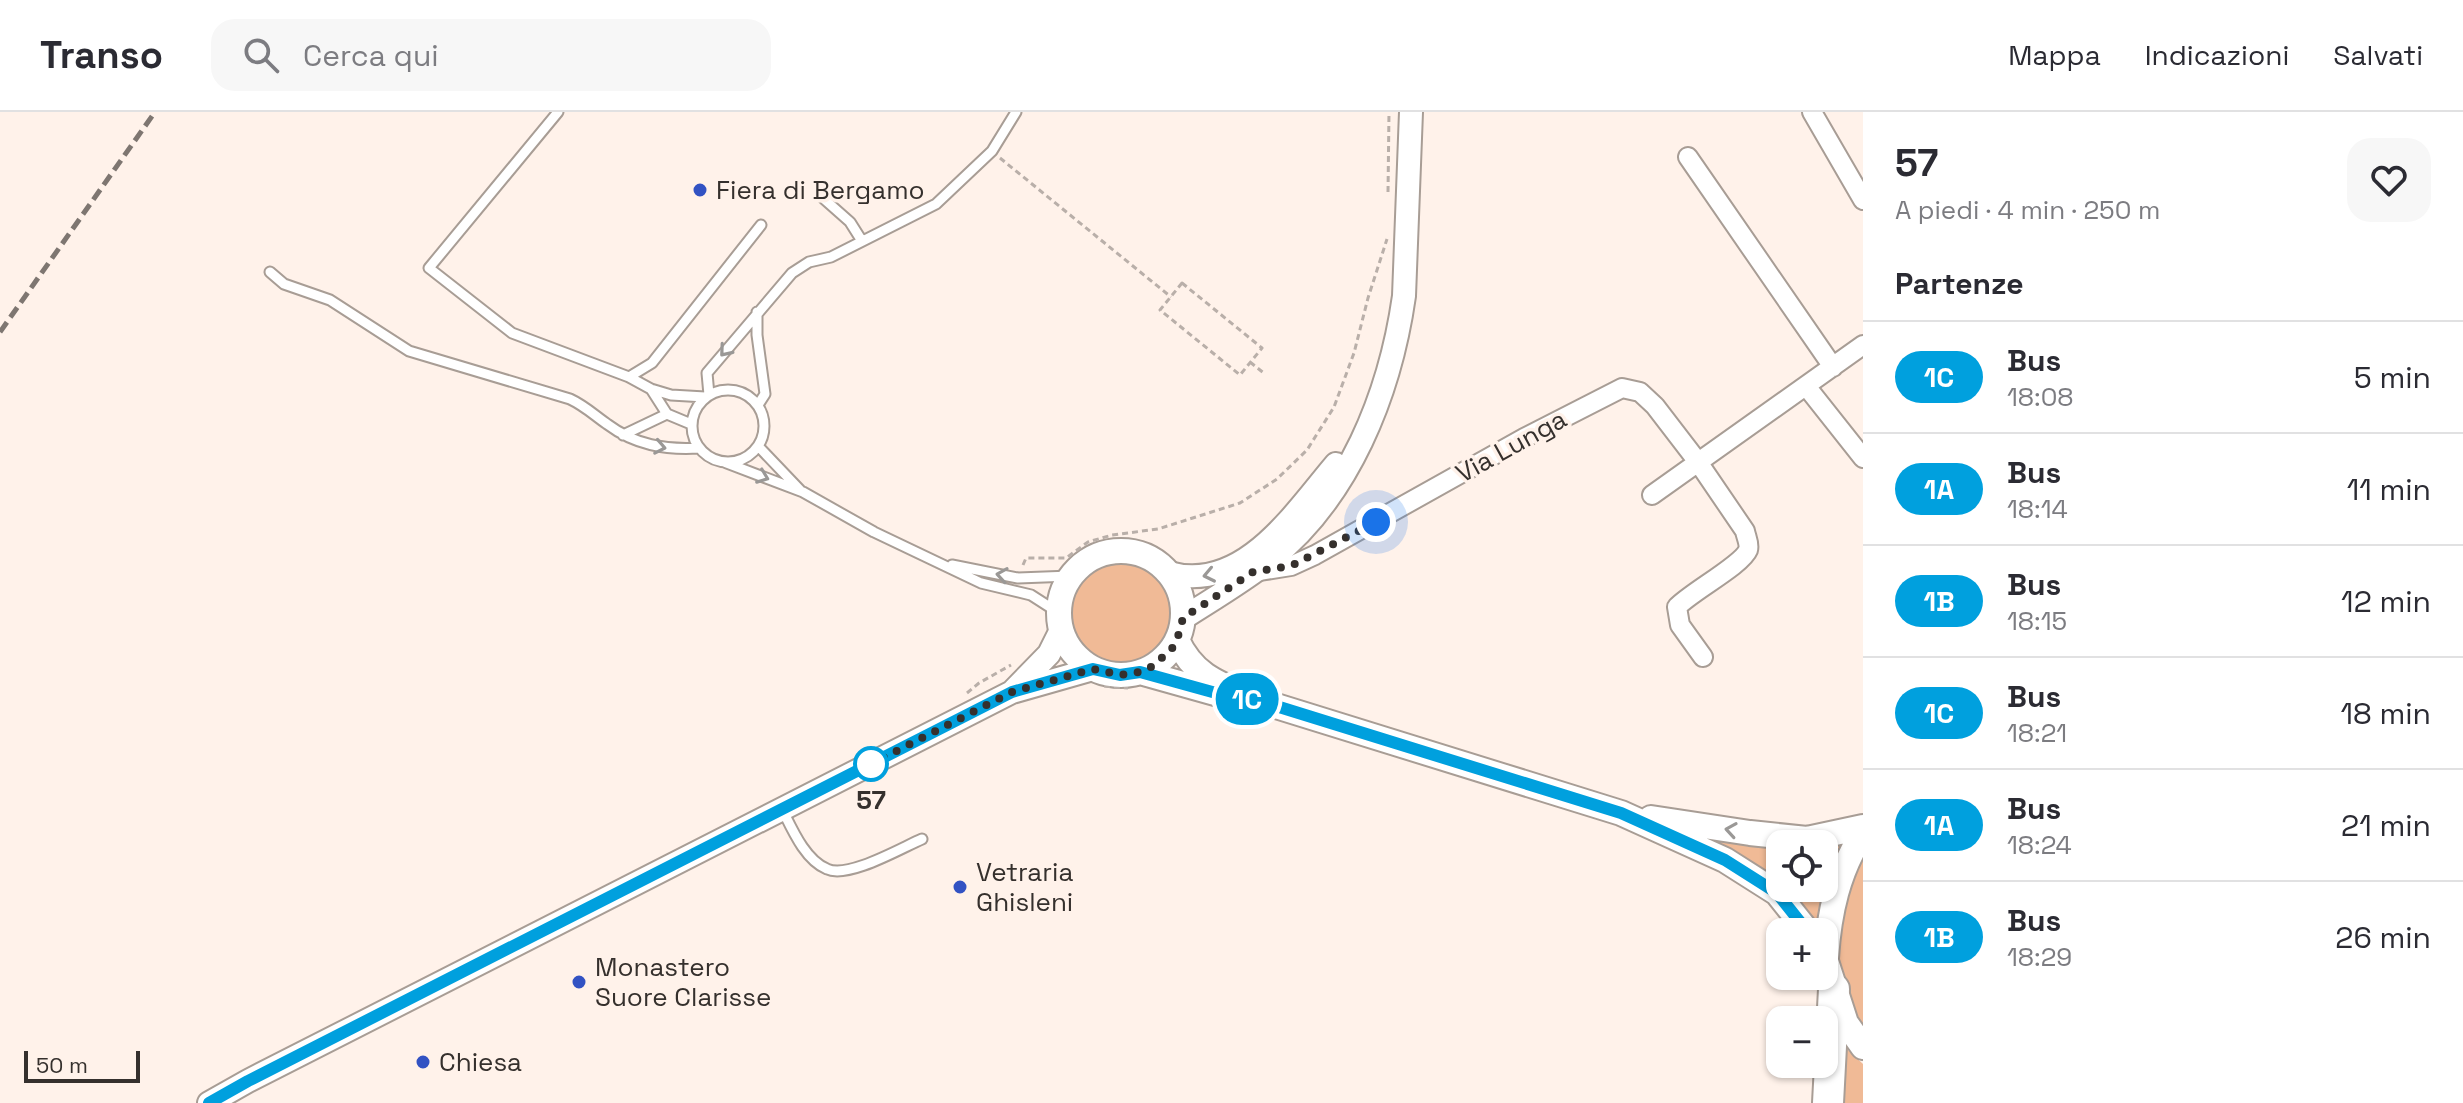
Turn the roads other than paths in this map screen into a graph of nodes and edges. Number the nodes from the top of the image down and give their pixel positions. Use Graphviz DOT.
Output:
graph roads {
  1 [pos="558,112"];
  2 [pos="1016,112"];
  3 [pos="1403,112"];
  4 [pos="1411,112"];
  5 [pos="1812,112"];
  6 [pos="1688,157"];
  7 [pos="1407,165"];
  8 [pos="824,199"];
  9 [pos="1863,200"];
  10 [pos="761,225"];
  11 [pos="862,241"];
  12 [pos="270,272"];
  13 [pos="757,312"];
  14 [pos="1863,345"];
  15 [pos="1833,367"];
  16 [pos="629,377"];
  17 [pos="1806,386"];
  18 [pos="651,389"];
  19 [pos="707,396"];
  20 [pos="758,405"];
  21 [pos="667,414"];
  22 [pos="691,424"];
  23 [pos="1363,433"];
  24 [pos="623,435"];
  25 [pos="758,446"];
  26 [pos="699,448"];
  27 [pos="1863,458"];
  28 [pos="724,462"];
  29 [pos="1698,462"];
  30 [pos="803,492"];
  31 [pos="1652,495"];
  32 [pos="1284,547"];
  33 [pos="1306,559"];
  34 [pos="934,561"];
  35 [pos="1253,572"];
  36 [pos="1169,573"];
  37 [pos="1071,576"];
  38 [pos="1060,622"];
  39 [pos="1180,629"];
  40 [pos="1703,657"];
  41 [pos="1093,669"];
  42 [pos="1140,672"];
  43 [pos="1012,692"];
  44 [pos="1260,701"];
  45 [pos="782,809"];
  46 [pos="1621,813"];
  47 [pos="1863,827"];
  48 [pos="1863,833"];
  49 [pos="922,839"];
  50 [pos="1797,918"];
  51 [pos="1829,918"];
  52 [pos="1834,990"];
  53 [pos="1834,990"];
  54 [pos="1863,1047"];
  55 [pos="209,1103"];
  56 [pos="1828,1103"];
  1 -- 16 [label="lane"];
  2 -- 11 [label="lane"];
  3 -- 7 [label="street, Via Lunga"];
  4 -- 7 [label="street, Via Lunga"];
  5 -- 9 [label="street"];
  6 -- 15 [label="street"];
  7 -- 23 [label="street, Via Lunga"];
  8 -- 11 [label="lane"];
  10 -- 16 [label="lane"];
  11 -- 13 [label="lane"];
  12 -- 24 [label="lane"];
  13 -- 19 [label="lane, one-way"];
  13 -- 20 [label="lane"];
  14 -- 15 [label="street"];
  15 -- 17 [label="street"];
  16 -- 18 [label="lane"];
  17 -- 27 [label="street"];
  17 -- 29 [label="street"];
  18 -- 19 [label="lane"];
  18 -- 21 [label="lane"];
  19 -- 20 [label="lane"];
  19 -- 22 [label="lane"];
  20 -- 25 [label="lane"];
  21 -- 22 [label="lane"];
  21 -- 24 [label="lane"];
  22 -- 26 [label="lane"];
  23 -- 32 [label="street, Via Lunga"];
  23 -- 36 [label="street, Via Lunga, one-way"];
  24 -- 26 [label="lane, one-way"];
  25 -- 28 [label="lane"];
  25 -- 30 [label="lane"];
  26 -- 28 [label="lane"];
  28 -- 30 [label="lane, one-way"];
  29 -- 31 [label="street"];
  29 -- 33 [label="street, Via Lunga"];
  29 -- 40 [label="street, Via Lunga"];
  30 -- 34 [label="lane"];
  32 -- 33 [label="street"];
  32 -- 35 [label="street, Via Lunga"];
  33 -- 35 [label="street, Via Lunga"];
  37 -- 34 [label="lane, one-way"];
  34 -- 38 [label="lane"];
  35 -- 39 [label="street, Via Lunga"];
  36 -- 37 [label="main road, Via Lunga"];
  36 -- 39 [label="main road"];
  37 -- 38 [label="main road"];
  38 -- 41 [label="main road"];
  38 -- 43 [label="street"];
  39 -- 42 [label="main road, Via Lunga"];
  39 -- 44 [label="main road"];
  41 -- 42 [label="main road"];
  41 -- 43 [label="street"];
  42 -- 44 [label="main road"];
  43 -- 45 [label="street"];
  44 -- 46 [label="main road"];
  45 -- 49 [label="lane"];
  45 -- 55 [label="street"];
  47 -- 46 [label="main road, one-way"];
  46 -- 50 [label="main road"];
  48 -- 51 [label="main road"];
  52 -- 54 [label="main road"];
  53 -- 56 [label="highway"];
}
